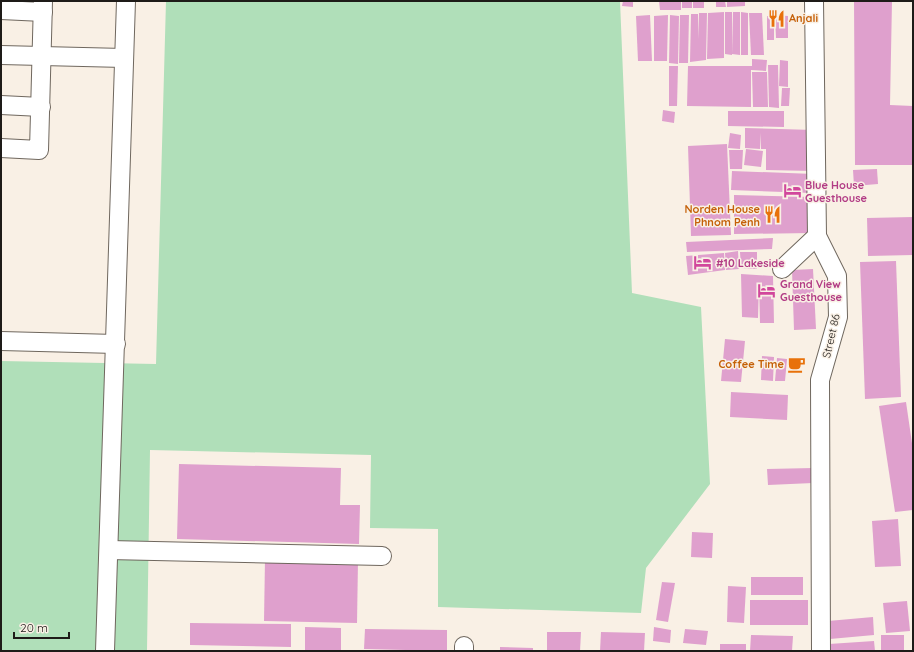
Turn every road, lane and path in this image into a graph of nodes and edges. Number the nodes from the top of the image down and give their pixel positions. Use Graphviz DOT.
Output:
graph roads {
  1 [pos="126,1"];
  2 [pos="814,1"];
  3 [pos="43,6"];
  4 [pos="1,10"];
  5 [pos="1,54"];
  6 [pos="42,56"];
  7 [pos="124,58"];
  8 [pos="1,105"];
  9 [pos="40,106"];
  10 [pos="1,148"];
  11 [pos="817,236"];
  12 [pos="782,269"];
  13 [pos="1,341"];
  14 [pos="116,344"];
  15 [pos="108,550"];
  16 [pos="382,556"];
  17 [pos="105,651"];
  18 [pos="821,651"];
  1 -- 7 [label="street"];
  2 -- 11 [label="street, Street 86"];
  3 -- 4 [label="street"];
  3 -- 6 [label="street"];
  5 -- 6 [label="street"];
  6 -- 7 [label="street"];
  6 -- 9 [label="street"];
  7 -- 14 [label="street"];
  8 -- 9 [label="street"];
  9 -- 10 [label="street"];
  11 -- 12 [label="street"];
  11 -- 18 [label="street, Street 86"];
  13 -- 14 [label="street"];
  14 -- 15 [label="street"];
  15 -- 16 [label="street"];
  15 -- 17 [label="street"];
}
